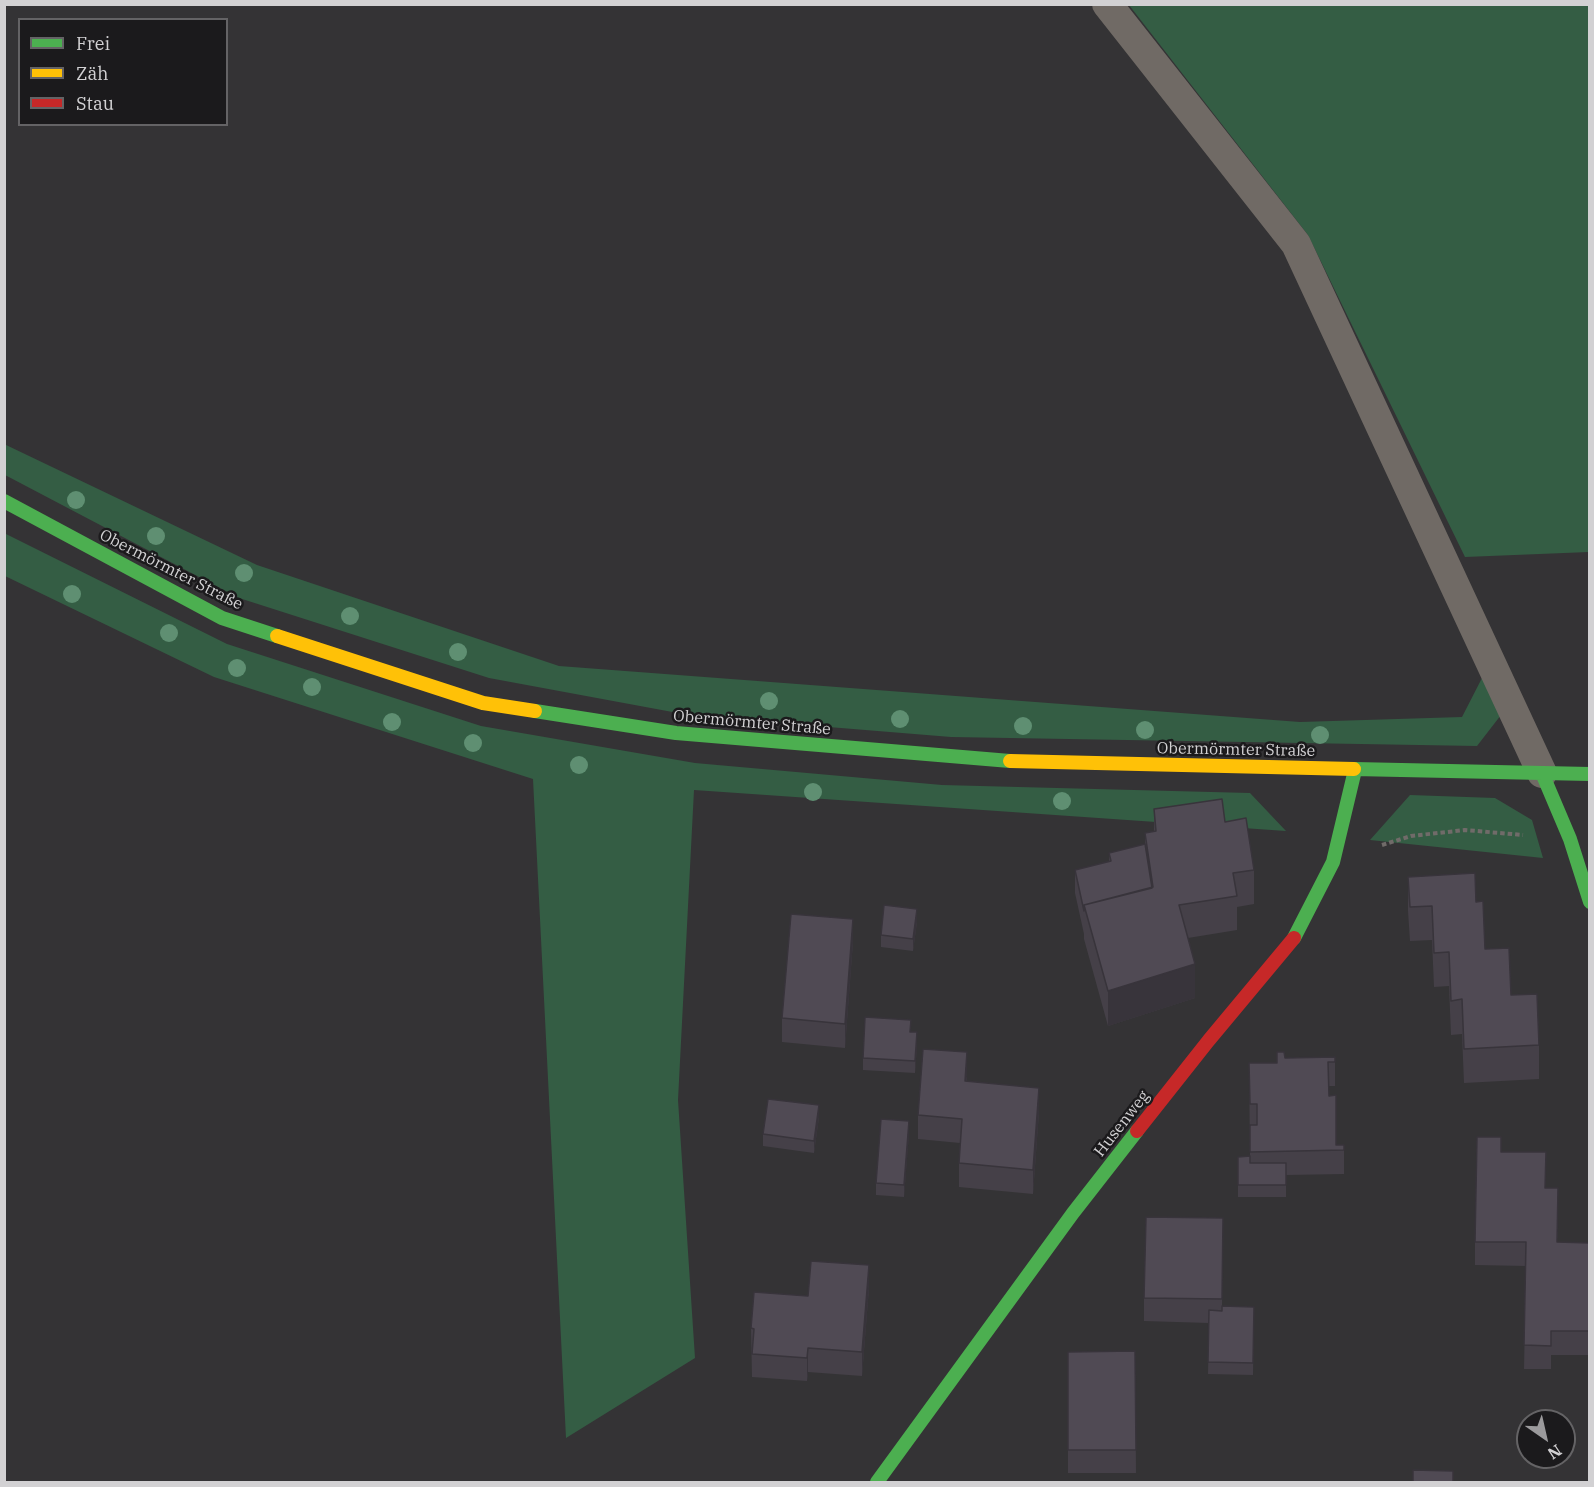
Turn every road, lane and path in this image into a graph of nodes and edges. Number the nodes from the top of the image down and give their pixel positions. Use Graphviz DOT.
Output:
graph roads {
  1 [pos="1107,4"];
  2 [pos="4,501"];
  3 [pos="1355,770"];
  4 [pos="1542,773"];
  5 [pos="1590,774"];
  6 [pos="1570,839"];
  7 [pos="1333,862"];
  8 [pos="1590,902"];
  9 [pos="877,1482"];
  1 -- 4 [label="lane"];
  2 -- 3 [label="main road, Obermörmter Straße"];
  3 -- 4 [label="main road, Obermörmter Straße"];
  3 -- 7 [label="main road, Husenweg"];
  4 -- 5 [label="main road, Obermörmter Straße"];
  4 -- 6 [label="main road"];
  6 -- 7 [label="path"];
  6 -- 8 [label="main road"];
  7 -- 9 [label="main road, Husenweg"];
}
